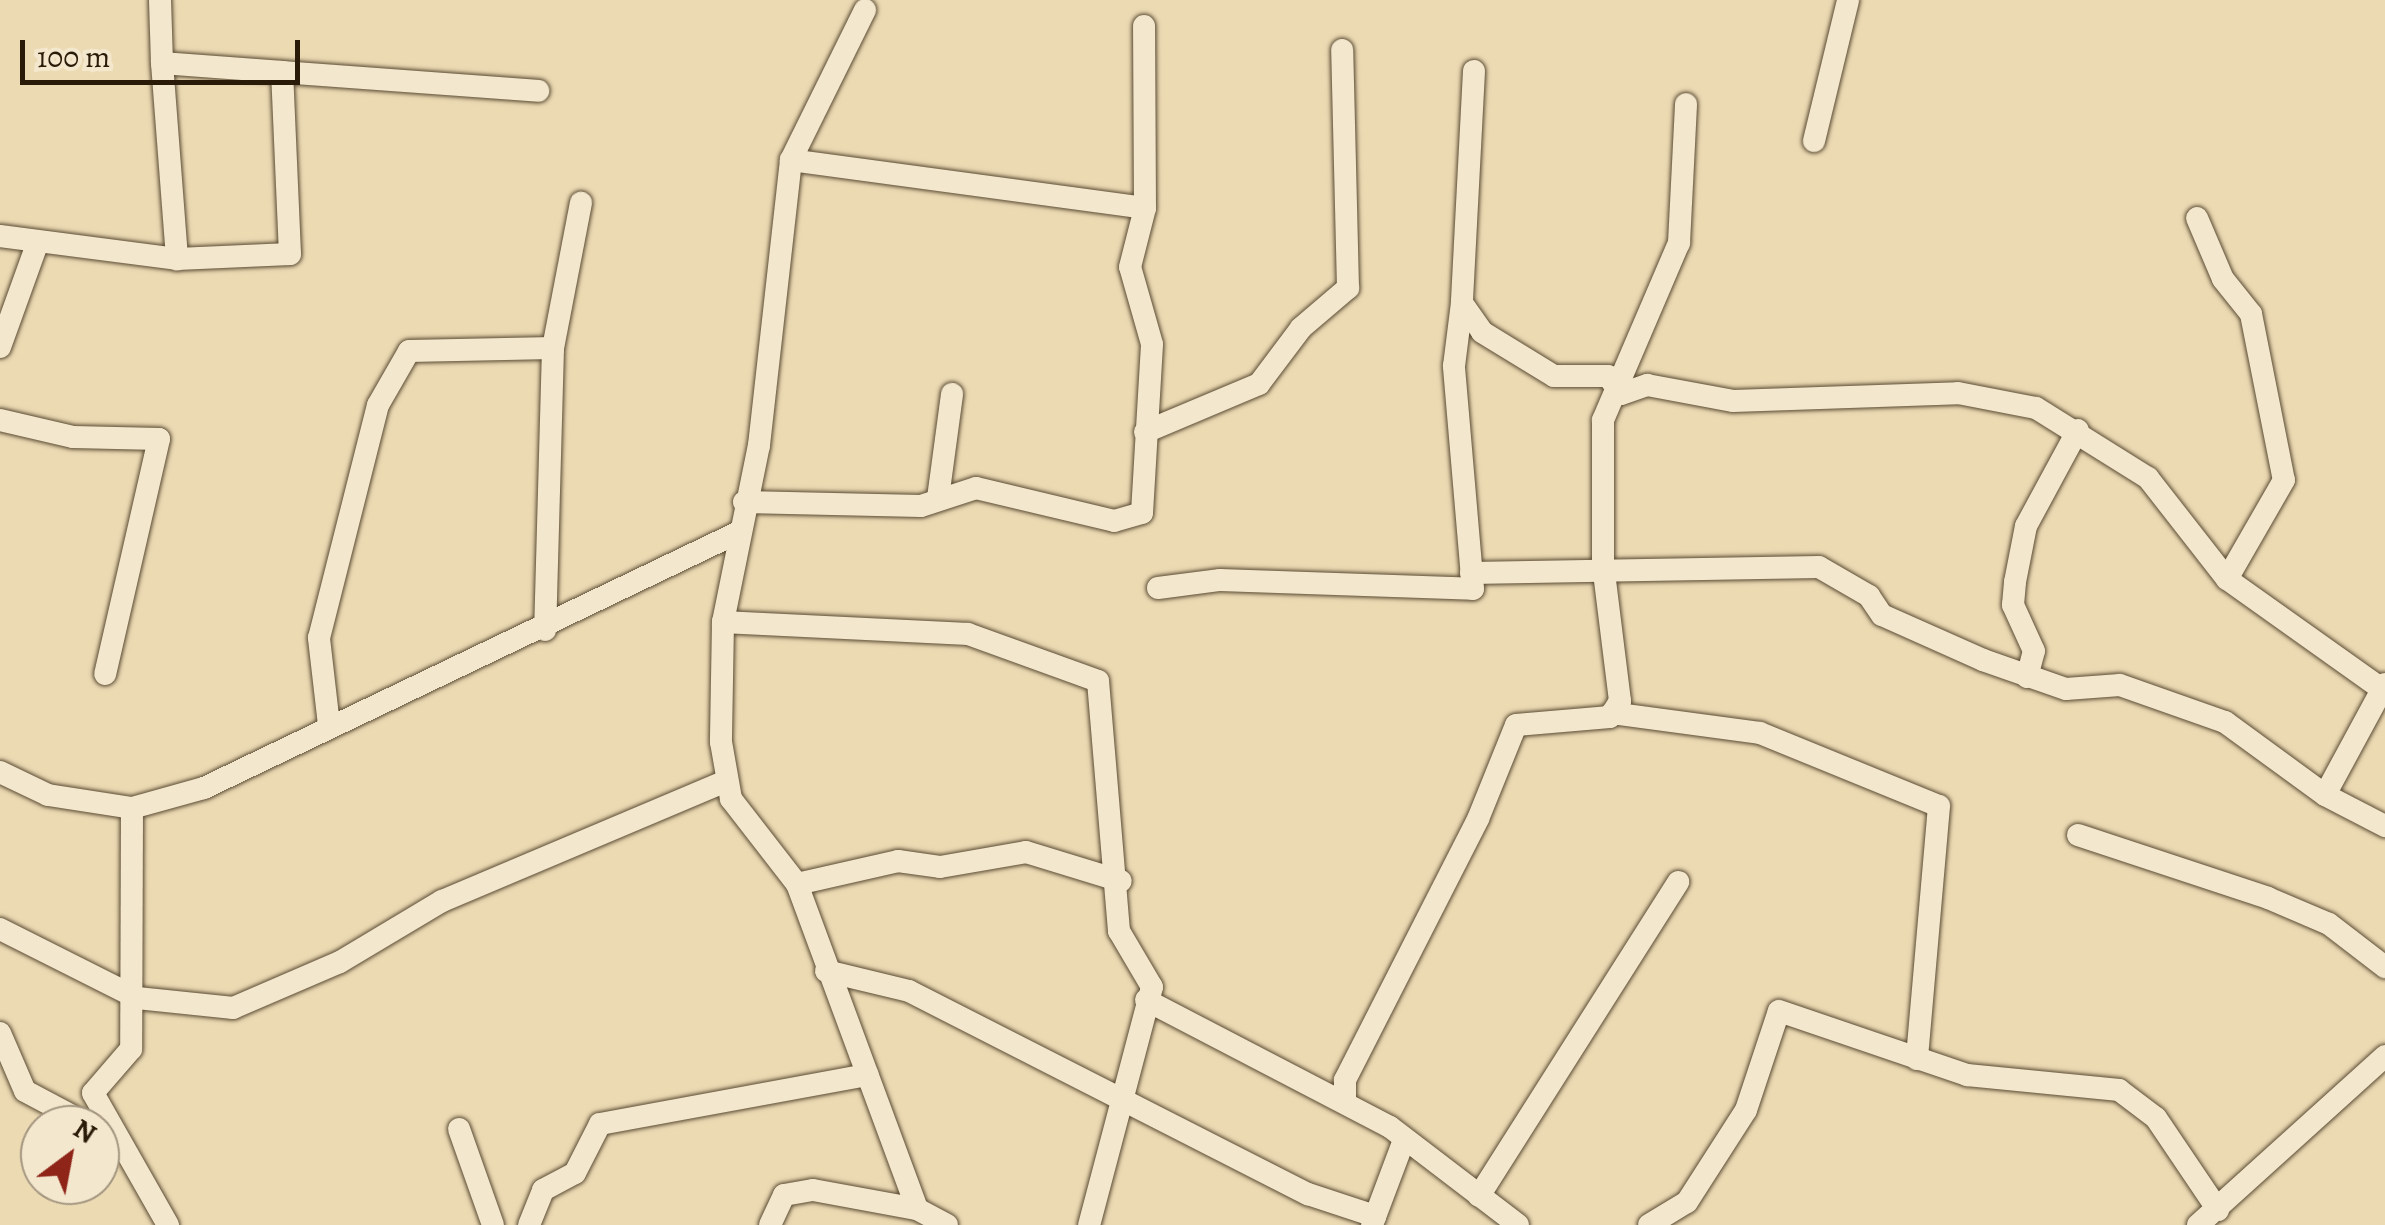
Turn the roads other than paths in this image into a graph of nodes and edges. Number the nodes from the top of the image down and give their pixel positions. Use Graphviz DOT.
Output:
graph roads {
  1 [pos="160,0"];
  2 [pos="1848,0"];
  3 [pos="865,10"];
  4 [pos="1144,26"];
  5 [pos="1342,50"];
  6 [pos="162,63"];
  7 [pos="1474,71"];
  8 [pos="282,72"];
  9 [pos="538,91"];
  10 [pos="1686,104"];
  11 [pos="1814,141"];
  12 [pos="791,160"];
  13 [pos="580,202"];
  14 [pos="1144,208"];
  15 [pos="2197,218"];
  16 [pos="0,236"];
  17 [pos="37,244"];
  18 [pos="177,259"];
  19 [pos="1462,303"];
  20 [pos="0,348"];
  21 [pos="553,348"];
  22 [pos="952,394"];
  23 [pos="1621,394"];
  24 [pos="0,420"];
  25 [pos="2078,430"];
  26 [pos="1146,432"];
  27 [pos="938,498"];
  28 [pos="744,502"];
  29 [pos="737,533"];
  30 [pos="1603,564"];
  31 [pos="1471,574"];
  32 [pos="2227,579"];
  33 [pos="1158,588"];
  34 [pos="723,622"];
  35 [pos="545,630"];
  36 [pos="105,674"];
  37 [pos="2027,677"];
  38 [pos="2384,686"];
  39 [pos="1612,713"];
  40 [pos="330,724"];
  41 [pos="0,772"];
  42 [pos="726,781"];
  43 [pos="2325,795"];
  44 [pos="132,808"];
  45 [pos="2385,826"];
  46 [pos="2078,835"];
  47 [pos="1122,881"];
  48 [pos="1678,882"];
  49 [pos="797,884"];
  50 [pos="0,930"];
  51 [pos="2385,967"];
  52 [pos="826,971"];
  53 [pos="137,998"];
  54 [pos="1146,1000"];
  55 [pos="0,1032"];
  56 [pos="1917,1059"];
  57 [pos="2379,1068"];
  58 [pos="868,1075"];
  59 [pos="1126,1096"];
  60 [pos="1345,1100"];
  61 [pos="51,1105"];
  62 [pos="97,1105"];
  63 [pos="460,1129"];
  64 [pos="1404,1140"];
  65 [pos="120,1152"];
  66 [pos="1479,1196"];
  67 [pos="916,1210"];
  68 [pos="2218,1210"];
  69 [pos="1374,1220"];
  70 [pos="168,1225"];
  71 [pos="493,1225"];
  72 [pos="530,1225"];
  73 [pos="770,1225"];
  74 [pos="947,1225"];
  75 [pos="1089,1225"];
  76 [pos="1518,1225"];
  77 [pos="1649,1225"];
  78 [pos="2198,1225"];
  1 -- 6 [label="street"];
  2 -- 11 [label="street"];
  3 -- 12 [label="street"];
  4 -- 14 [label="street"];
  5 -- 26 [label="street"];
  6 -- 8 [label="street"];
  6 -- 18 [label="street"];
  7 -- 19 [label="street"];
  8 -- 9 [label="street"];
  8 -- 18 [label="street"];
  10 -- 23 [label="street"];
  12 -- 14 [label="street"];
  12 -- 28 [label="street"];
  13 -- 21 [label="street"];
  14 -- 26 [label="street"];
  15 -- 32 [label="street"];
  16 -- 17 [label="street"];
  17 -- 18 [label="street"];
  17 -- 20 [label="street"];
  19 -- 23 [label="street"];
  19 -- 31 [label="street"];
  21 -- 35 [label="street"];
  21 -- 40 [label="street"];
  22 -- 27 [label="street"];
  23 -- 25 [label="street"];
  23 -- 30 [label="street"];
  24 -- 36 [label="street"];
  25 -- 32 [label="street"];
  25 -- 37 [label="street"];
  26 -- 27 [label="street"];
  27 -- 28 [label="street"];
  28 -- 29 [label="street"];
  29 -- 34 [label="street"];
  29 -- 35 [label="street"];
  30 -- 31 [label="street"];
  30 -- 37 [label="street"];
  30 -- 39 [label="street"];
  31 -- 33 [label="street"];
  32 -- 38 [label="street"];
  34 -- 42 [label="street"];
  34 -- 47 [label="street"];
  35 -- 40 [label="street"];
  37 -- 43 [label="street"];
  38 -- 43 [label="street"];
  39 -- 56 [label="street"];
  39 -- 60 [label="street"];
  40 -- 44 [label="street"];
  41 -- 44 [label="street"];
  42 -- 49 [label="street"];
  42 -- 53 [label="street"];
  43 -- 45 [label="street"];
  44 -- 53 [label="street"];
  46 -- 51 [label="street"];
  47 -- 49 [label="street"];
  47 -- 54 [label="street"];
  48 -- 66 [label="street"];
  49 -- 52 [label="street"];
  50 -- 53 [label="street"];
  52 -- 58 [label="street"];
  52 -- 59 [label="street"];
  53 -- 62 [label="street"];
  54 -- 59 [label="street"];
  54 -- 60 [label="street"];
  55 -- 61 [label="street"];
  56 -- 68 [label="street"];
  56 -- 77 [label="street"];
  57 -- 68 [label="street"];
  58 -- 67 [label="street"];
  58 -- 72 [label="street"];
  59 -- 69 [label="street"];
  59 -- 75 [label="street"];
  60 -- 64 [label="street"];
  63 -- 71 [label="street"];
  64 -- 66 [label="street"];
  64 -- 69 [label="street"];
  65 -- 70 [label="street"];
  66 -- 76 [label="street"];
  67 -- 73 [label="street"];
  67 -- 74 [label="street"];
  68 -- 78 [label="street"];
}
